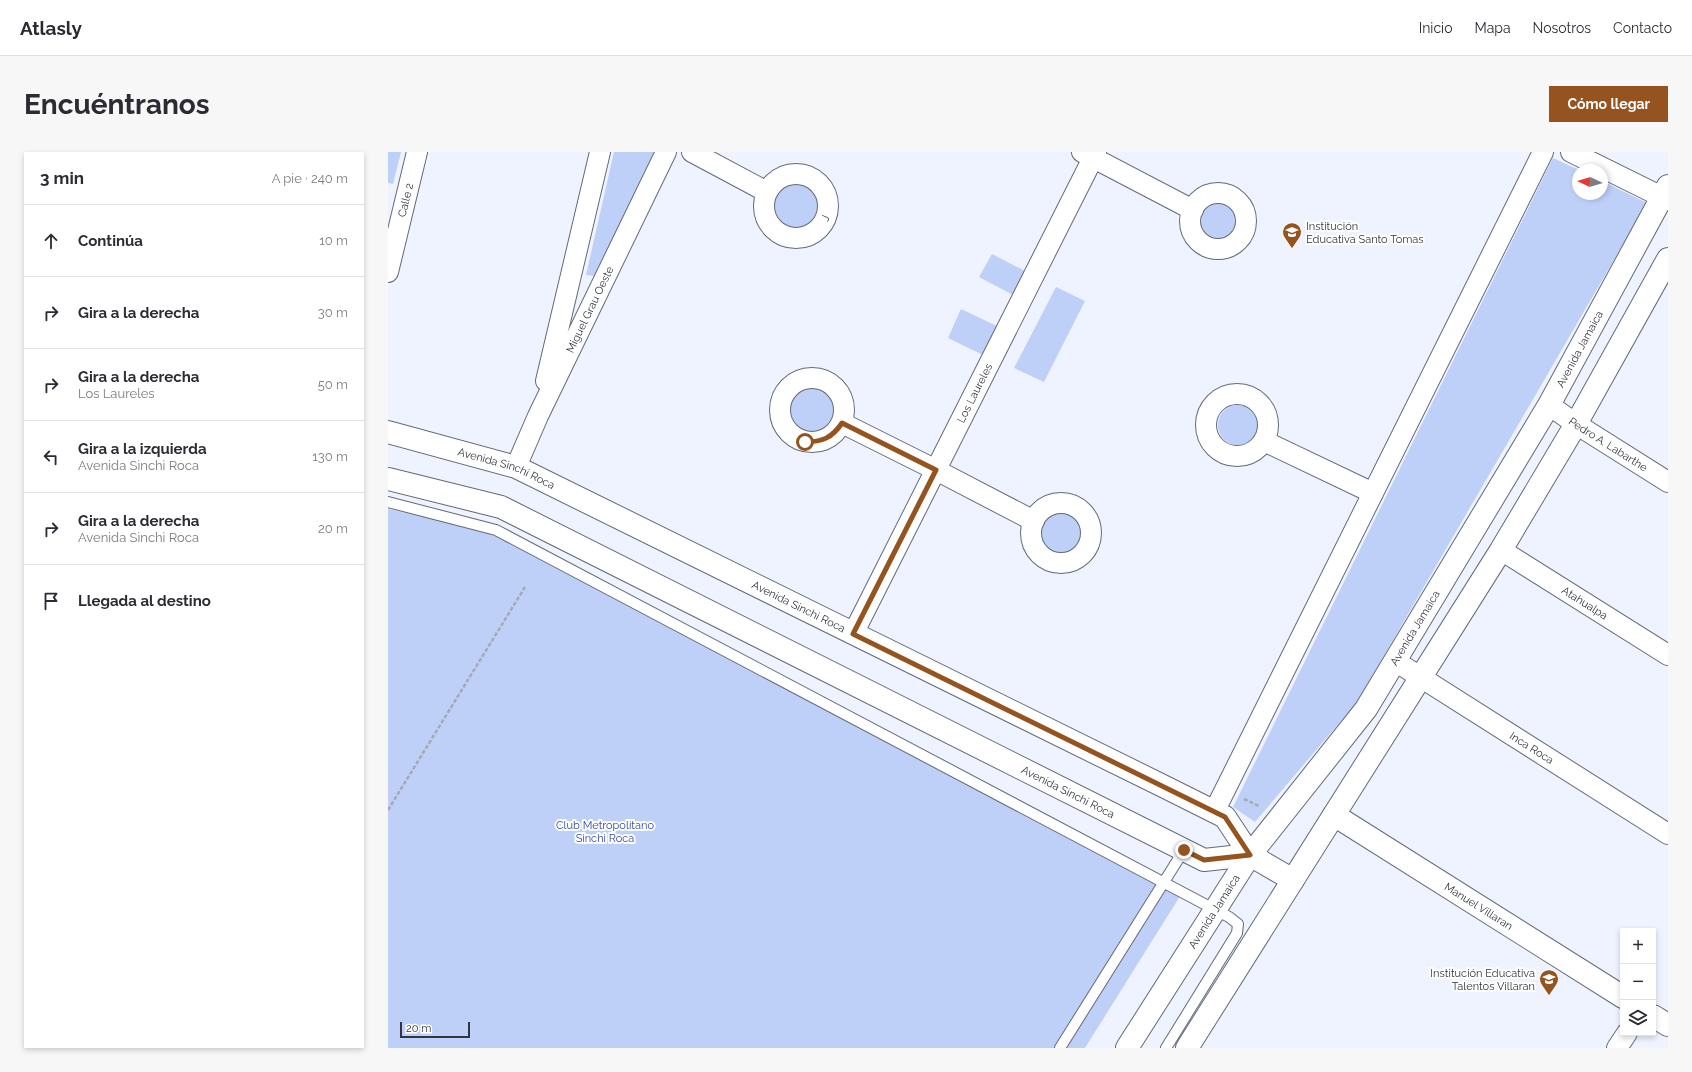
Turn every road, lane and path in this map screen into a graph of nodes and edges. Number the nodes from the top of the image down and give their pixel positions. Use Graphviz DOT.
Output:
graph roads {
  1 [pos="417,152"];
  2 [pos="600,152"];
  3 [pos="666,152"];
  4 [pos="692,152"];
  5 [pos="1543,152"];
  6 [pos="1571,152"];
  7 [pos="1091,154"];
  8 [pos="767,192"];
  9 [pos="1666,195"];
  10 [pos="396,204"];
  11 [pos="1193,210"];
  12 [pos="1668,259"];
  13 [pos="388,272"];
  14 [pos="1549,405"];
  15 [pos="538,416"];
  16 [pos="842,423"];
  17 [pos="1576,424"];
  18 [pos="388,432"];
  19 [pos="1264,442"];
  20 [pos="516,467"];
  21 [pos="936,470"];
  22 [pos="388,479"];
  23 [pos="1668,482"];
  24 [pos="1373,493"];
  25 [pos="388,502"];
  26 [pos="1034,521"];
  27 [pos="1501,550"];
  28 [pos="525,587"];
  29 [pos="853,634"];
  30 [pos="1668,655"];
  31 [pos="1395,661"];
  32 [pos="1421,677"];
  33 [pos="388,810"];
  34 [pos="1214,812"];
  35 [pos="1334,815"];
  36 [pos="1668,834"];
  37 [pos="1184,850"];
  38 [pos="1250,855"];
  39 [pos="1293,880"];
  40 [pos="1164,882"];
  41 [pos="1215,909"];
  42 [pos="1620,995"];
  43 [pos="1656,1018"];
  44 [pos="1668,1025"];
  45 [pos="1625,1036"];
  46 [pos="1190,1047"];
  47 [pos="1060,1048"];
  48 [pos="1128,1048"];
  49 [pos="1166,1048"];
  50 [pos="1617,1048"];
  1 -- 10 [label="street, Calle 2"];
  2 -- 15 [label="street"];
  3 -- 15 [label="street, Miguel Grau Oeste"];
  4 -- 8 [label="street"];
  5 -- 24 [label="street"];
  6 -- 9 [label="street"];
  7 -- 11 [label="street"];
  7 -- 21 [label="street, Los Laureles"];
  9 -- 14 [label="main road, Avenida Jamaica"];
  10 -- 13 [label="street, Calle 2"];
  12 -- 17 [label="main road"];
  14 -- 17 [label="street, Pedro A. Labarthe"];
  14 -- 31 [label="main road, Avenida Jamaica"];
  15 -- 20 [label="street, Miguel Grau Oeste"];
  16 -- 21 [label="street"];
  17 -- 23 [label="street, Pedro A. Labarthe"];
  17 -- 27 [label="main road"];
  18 -- 20 [label="main road, Avenida Sinchi Roca"];
  19 -- 24 [label="street"];
  20 -- 29 [label="main road, Avenida Sinchi Roca"];
  21 -- 26 [label="street"];
  21 -- 29 [label="street, Los Laureles"];
  22 -- 37 [label="main road, Avenida Sinchi Roca"];
  24 -- 34 [label="street"];
  25 -- 40 [label="lane"];
  27 -- 30 [label="street, Atahualpa"];
  27 -- 32 [label="main road"];
  28 -- 33 [label="path"];
  29 -- 34 [label="main road, Avenida Sinchi Roca"];
  31 -- 32 [label="street, Inca Roca"];
  31 -- 38 [label="main road, Avenida Jamaica"];
  32 -- 35 [label="main road"];
  32 -- 36 [label="street, Inca Roca"];
  34 -- 38 [label="main road, Avenida Sinchi Roca"];
  35 -- 39 [label="main road"];
  35 -- 42 [label="main road, Manuel Villaran"];
  37 -- 38 [label="main road, Avenida Sinchi Roca"];
  37 -- 40 [label="lane"];
  38 -- 39 [label="main road, Avenida Sinchi Roca"];
  38 -- 41 [label="main road, Avenida Jamaica"];
  39 -- 46 [label="main road"];
  40 -- 41 [label="lane"];
  40 -- 47 [label="lane"];
  41 -- 48 [label="main road, Avenida Jamaica"];
  41 -- 49 [label="lane"];
  43 -- 44 [label="main road"];
  45 -- 50 [label="street"];
}
